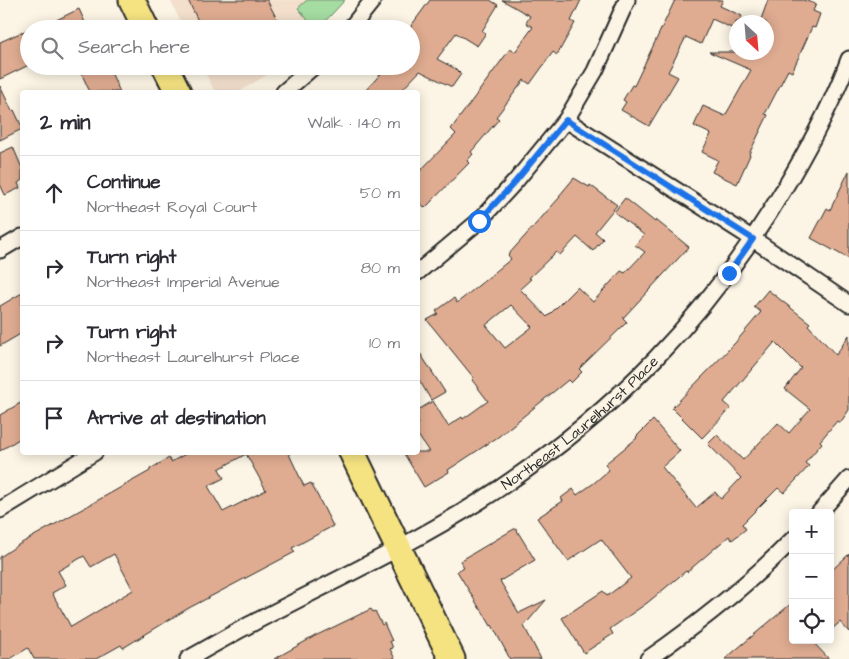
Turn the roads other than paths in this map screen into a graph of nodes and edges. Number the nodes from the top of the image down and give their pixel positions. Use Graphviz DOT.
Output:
graph roads {
  1 [pos="132,0"];
  2 [pos="373,0"];
  3 [pos="627,0"];
  4 [pos="142,20"];
  5 [pos="357,20"];
  6 [pos="849,59"];
  7 [pos="170,75"];
  8 [pos="304,75"];
  9 [pos="177,90"];
  10 [pos="286,90"];
  11 [pos="566,120"];
  12 [pos="20,238"];
  13 [pos="753,239"];
  14 [pos="0,250"];
  15 [pos="420,270"];
  16 [pos="849,304"];
  17 [pos="90,455"];
  18 [pos="353,455"];
  19 [pos="849,479"];
  20 [pos="823,509"];
  21 [pos="0,510"];
  22 [pos="789,543"];
  23 [pos="398,549"];
  24 [pos="188,659"];
  25 [pos="452,659"];
  26 [pos="648,659"];
  1 -- 4 [label="main road"];
  2 -- 5 [label="street"];
  3 -- 11 [label="street"];
  6 -- 13 [label="street, Northeast Laurelhurst Place"];
  7 -- 9 [label="main road"];
  8 -- 10 [label="street"];
  11 -- 13 [label="street"];
  11 -- 15 [label="street"];
  12 -- 14 [label="street"];
  13 -- 16 [label="street"];
  13 -- 23 [label="street, Northeast Laurelhurst Place"];
  17 -- 21 [label="street"];
  18 -- 23 [label="main road"];
  19 -- 20 [label="street"];
  22 -- 26 [label="street"];
  23 -- 24 [label="street, Northeast Laurelhurst Place"];
  23 -- 25 [label="main road"];
}
